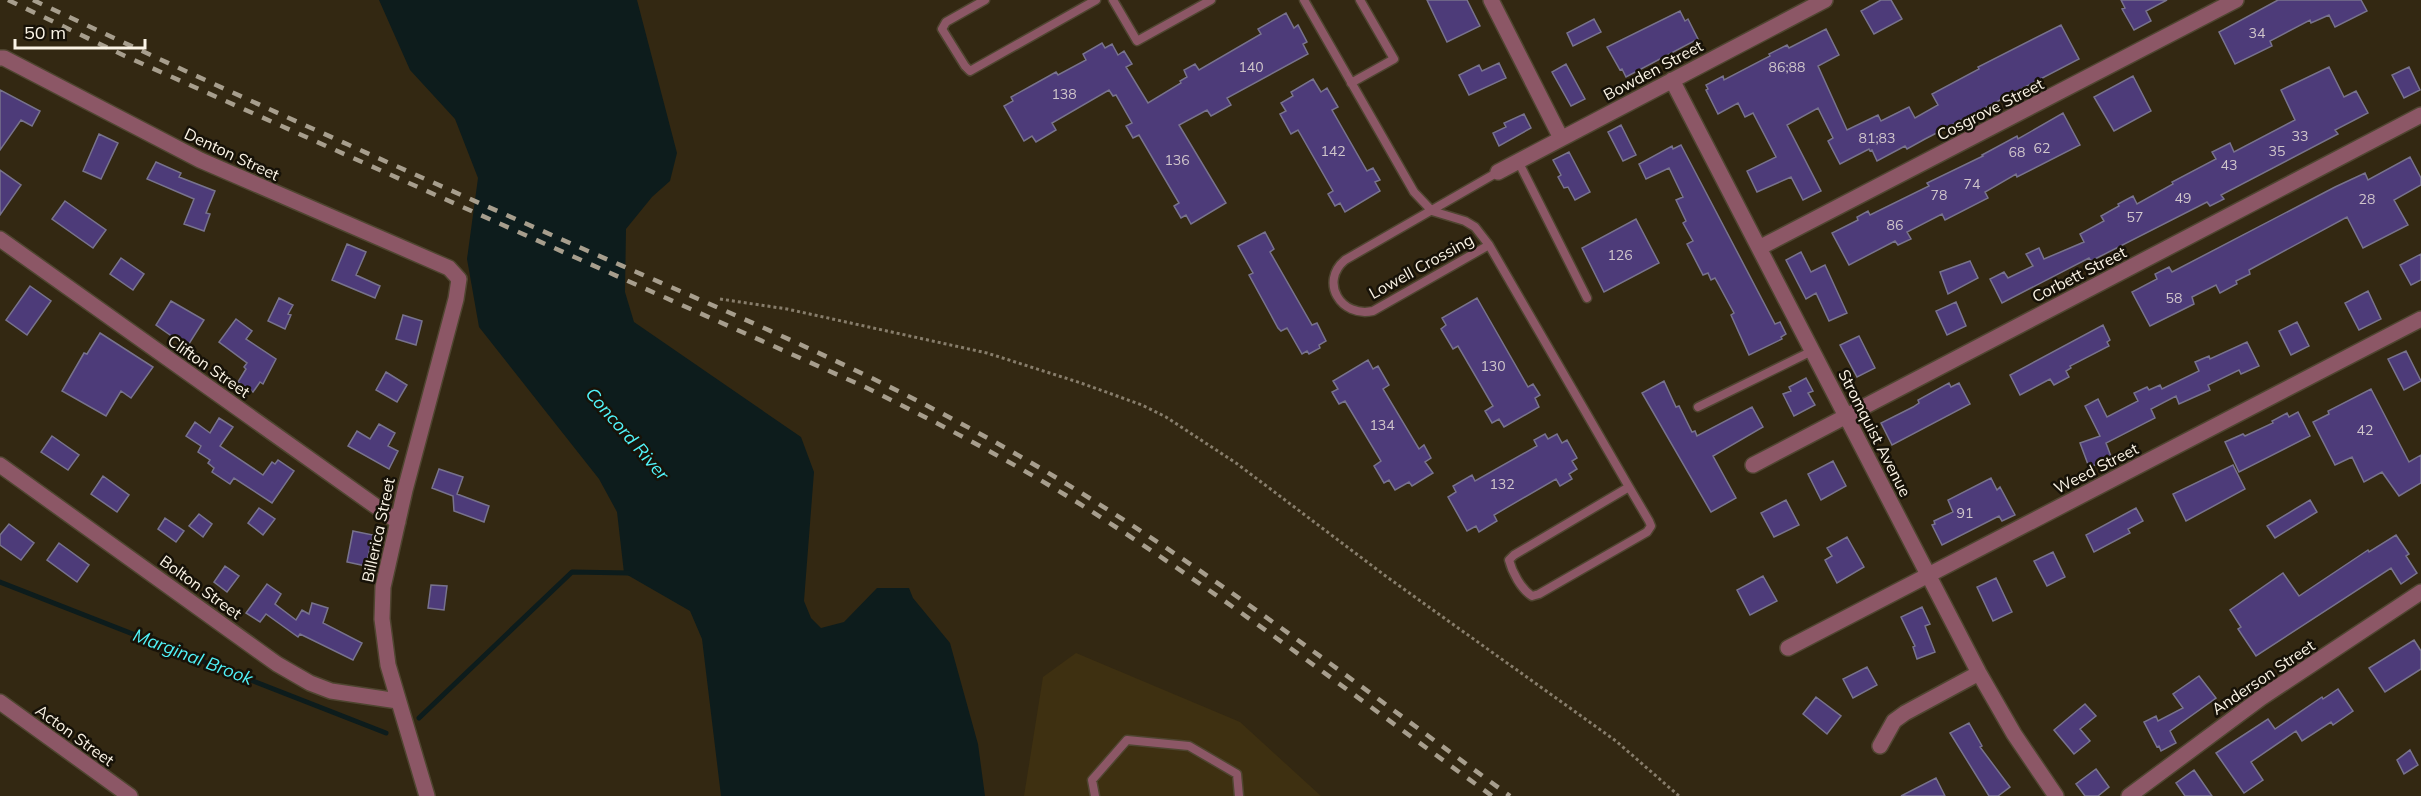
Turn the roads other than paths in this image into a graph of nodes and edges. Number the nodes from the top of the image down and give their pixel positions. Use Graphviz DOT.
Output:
graph roads {
  1 [pos="985,0"];
  2 [pos="1096,0"];
  3 [pos="1113,0"];
  4 [pos="1210,0"];
  5 [pos="1304,0"];
  6 [pos="1360,0"];
  7 [pos="1491,0"];
  8 [pos="1826,0"];
  9 [pos="2236,0"];
  10 [pos="0,58"];
  11 [pos="1672,80"];
  12 [pos="1352,83"];
  13 [pos="2421,115"];
  14 [pos="1561,138"];
  15 [pos="1518,161"];
  16 [pos="1498,172"];
  17 [pos="1432,211"];
  18 [pos="0,239"];
  19 [pos="1489,245"];
  20 [pos="1759,248"];
  21 [pos="454,274"];
  22 [pos="1587,298"];
  23 [pos="2421,320"];
  24 [pos="1812,351"];
  25 [pos="1698,407"];
  26 [pos="1845,415"];
  27 [pos="0,465"];
  28 [pos="1753,465"];
  29 [pos="1629,487"];
  30 [pos="398,522"];
  31 [pos="1929,576"];
  32 [pos="2421,592"];
  33 [pos="1788,648"];
  34 [pos="1979,673"];
  35 [pos="398,701"];
  36 [pos="0,702"];
  37 [pos="1880,746"];
  38 [pos="130,796"];
  39 [pos="427,796"];
  40 [pos="1095,796"];
  41 [pos="1239,796"];
  42 [pos="2056,796"];
  43 [pos="2129,796"];
  1 -- 2 [label="lane"];
  3 -- 4 [label="lane"];
  5 -- 12 [label="lane"];
  6 -- 12 [label="lane"];
  7 -- 14 [label="street"];
  8 -- 11 [label="street, Bowden Street"];
  9 -- 20 [label="street, Cosgrove Street"];
  10 -- 21 [label="street, Denton Street"];
  11 -- 14 [label="street, Bowden Street"];
  11 -- 20 [label="street, Stromquist Avenue"];
  12 -- 17 [label="lane"];
  13 -- 26 [label="street, Corbett Street"];
  14 -- 15 [label="street, Bowden Street"];
  15 -- 16 [label="street, Bowden Street"];
  15 -- 22 [label="lane"];
  16 -- 17 [label="lane"];
  17 -- 19 [label="lane, Lowell Crossing"];
  17 -- 19 [label="lane, Lowell Crossing"];
  18 -- 30 [label="street, Clifton Street"];
  19 -- 29 [label="lane"];
  20 -- 24 [label="street, Stromquist Avenue"];
  21 -- 30 [label="street, Billerica Street"];
  23 -- 31 [label="street, Weed Street"];
  24 -- 25 [label="lane"];
  24 -- 26 [label="street, Stromquist Avenue"];
  26 -- 28 [label="street, Corbett Street"];
  26 -- 31 [label="street, Stromquist Avenue"];
  27 -- 35 [label="street, Bolton Street"];
  29 -- 29 [label="lane"];
  30 -- 35 [label="street, Billerica Street"];
  31 -- 33 [label="street, Weed Street"];
  31 -- 34 [label="street, Stromquist Avenue"];
  32 -- 43 [label="street, Anderson Street"];
  34 -- 37 [label="street"];
  34 -- 42 [label="street, Stromquist Avenue"];
  35 -- 39 [label="street, Billerica Street"];
  36 -- 38 [label="street, Acton Street"];
  40 -- 41 [label="lane"];
}
